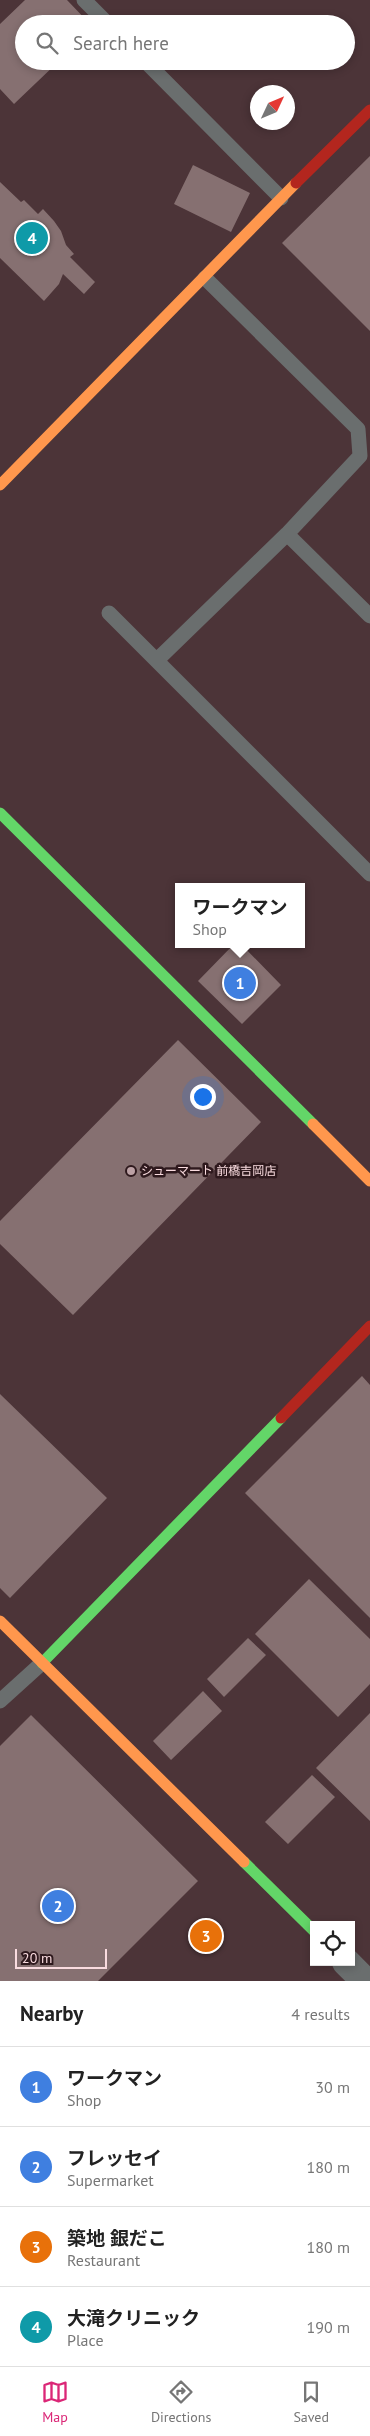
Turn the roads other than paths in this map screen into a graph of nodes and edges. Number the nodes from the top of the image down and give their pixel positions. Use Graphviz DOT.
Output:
graph roads {
  1 [pos="84,0"];
  2 [pos="99,15"];
  3 [pos="154,70"];
  4 [pos="370,110"];
  5 [pos="280,198"];
  6 [pos="205,278"];
  7 [pos="0,485"];
  8 [pos="287,534"];
  9 [pos="109,613"];
  10 [pos="370,616"];
  11 [pos="157,660"];
  12 [pos="0,813"];
  13 [pos="370,874"];
  14 [pos="370,1181"];
  15 [pos="370,1326"];
  16 [pos="0,1621"];
  17 [pos="42,1663"];
  18 [pos="0,1701"];
  19 [pos="310,1927"];
  20 [pos="350,1966"];
  21 [pos="364,1981"];
  1 -- 2 [label="lane"];
  3 -- 5 [label="lane"];
  4 -- 5 [label="street"];
  5 -- 6 [label="street"];
  6 -- 7 [label="street"];
  6 -- 8 [label="lane"];
  8 -- 10 [label="lane"];
  8 -- 11 [label="lane"];
  9 -- 11 [label="lane"];
  11 -- 13 [label="lane"];
  12 -- 14 [label="street"];
  15 -- 17 [label="street"];
  16 -- 17 [label="street"];
  17 -- 18 [label="lane"];
  17 -- 19 [label="street"];
  20 -- 21 [label="street"];
}
